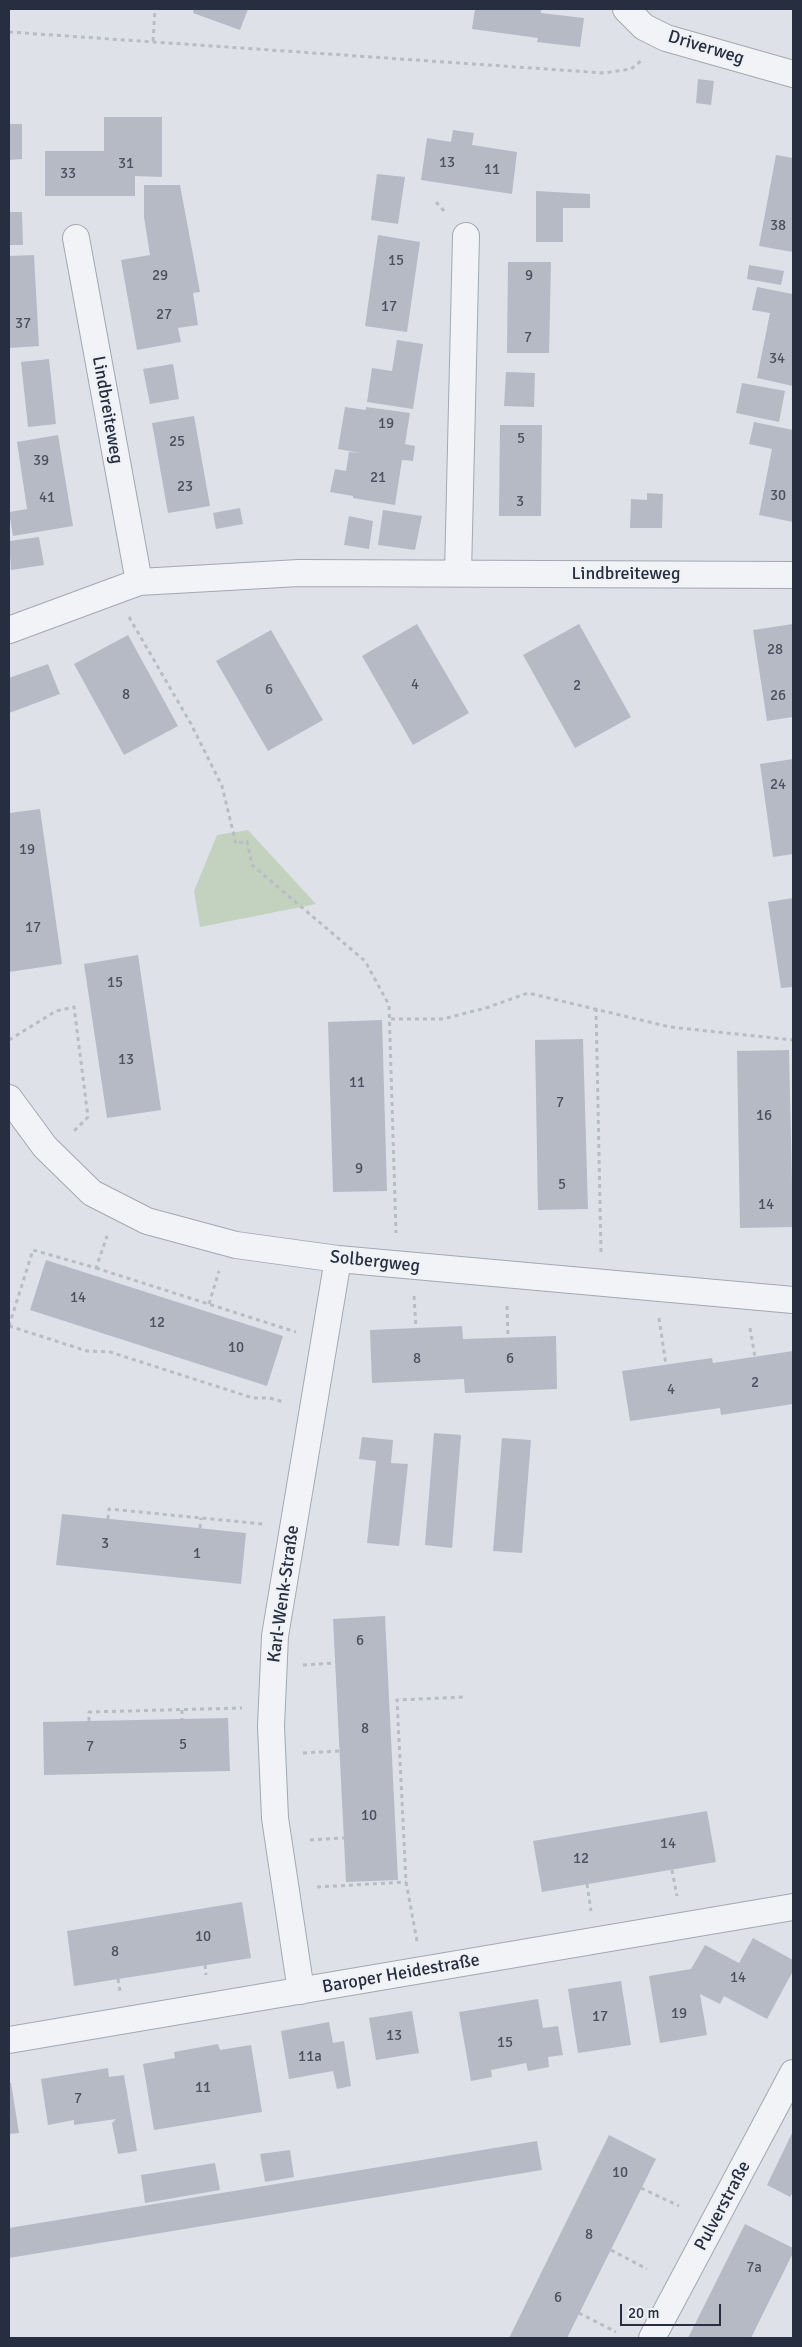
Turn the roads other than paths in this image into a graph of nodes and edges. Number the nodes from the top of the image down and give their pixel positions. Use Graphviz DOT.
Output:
graph roads {
  1 [pos="626,9"];
  2 [pos="793,74"];
  3 [pos="466,236"];
  4 [pos="76,238"];
  5 [pos="458,573"];
  6 [pos="793,575"];
  7 [pos="139,582"];
  8 [pos="9,630"];
  9 [pos="9,1098"];
  10 [pos="338,1259"];
  11 [pos="793,1300"];
  12 [pos="793,1907"];
  13 [pos="301,1991"];
  14 [pos="9,2040"];
  15 [pos="793,2073"];
  16 [pos="652,2338"];
  1 -- 2 [label="street, Driverweg"];
  3 -- 5 [label="street"];
  4 -- 7 [label="street, Lindbreiteweg"];
  5 -- 6 [label="street, Lindbreiteweg"];
  5 -- 7 [label="street, Lindbreiteweg"];
  7 -- 8 [label="street, Lindbreiteweg"];
  9 -- 10 [label="street, Solbergweg"];
  10 -- 11 [label="street, Solbergweg"];
  10 -- 13 [label="street, Karl-Wenk-Straße"];
  12 -- 13 [label="street, Baroper Heidestraße"];
  13 -- 14 [label="street, Baroper Heidestraße"];
  15 -- 16 [label="street, Pulverstraße"];
}
